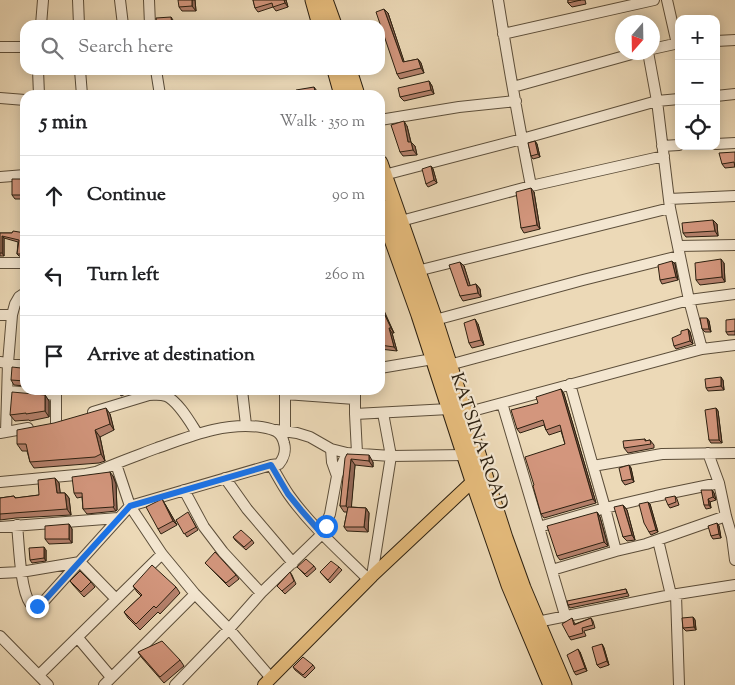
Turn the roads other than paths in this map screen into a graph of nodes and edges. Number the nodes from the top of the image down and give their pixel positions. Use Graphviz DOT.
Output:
graph roads {
  1 [pos="43,0"];
  2 [pos="78,0"];
  3 [pos="120,0"];
  4 [pos="149,0"];
  5 [pos="313,0"];
  6 [pos="325,0"];
  7 [pos="498,0"];
  8 [pos="654,0"];
  9 [pos="667,0"];
  10 [pos="41,20"];
  11 [pos="79,20"];
  12 [pos="122,20"];
  13 [pos="150,20"];
  14 [pos="319,20"];
  15 [pos="332,20"];
  16 [pos="675,31"];
  17 [pos="503,34"];
  18 [pos="735,40"];
  19 [pos="720,41"];
  20 [pos="675,44"];
  21 [pos="20,47"];
  22 [pos="660,47"];
  23 [pos="0,48"];
  24 [pos="615,59"];
  25 [pos="649,60"];
  26 [pos="38,75"];
  27 [pos="80,75"];
  28 [pos="157,75"];
  29 [pos="336,75"];
  30 [pos="351,75"];
  31 [pos="513,87"];
  32 [pos="39,90"];
  33 [pos="82,90"];
  34 [pos="159,90"];
  35 [pos="340,90"];
  36 [pos="355,90"];
  37 [pos="735,94"];
  38 [pos="720,96"];
  39 [pos="0,98"];
  40 [pos="675,99"];
  41 [pos="20,100"];
  42 [pos="516,101"];
  43 [pos="657,101"];
  44 [pos="385,119"];
  45 [pos="522,139"];
  46 [pos="735,143"];
  47 [pos="720,144"];
  48 [pos="675,146"];
  49 [pos="663,151"];
  50 [pos="385,168"];
  51 [pos="20,175"];
  52 [pos="0,177"];
  53 [pos="385,177"];
  54 [pos="532,186"];
  55 [pos="735,196"];
  56 [pos="669,203"];
  57 [pos="385,220"];
  58 [pos="401,221"];
  59 [pos="735,245"];
  60 [pos="679,251"];
  61 [pos="0,263"];
  62 [pos="20,263"];
  63 [pos="418,271"];
  64 [pos="735,294"];
  65 [pos="20,296"];
  66 [pos="689,300"];
  67 [pos="0,313"];
  68 [pos="12,316"];
  69 [pos="435,320"];
  70 [pos="735,346"];
  71 [pos="702,349"];
  72 [pos="433,359"];
  73 [pos="4,362"];
  74 [pos="20,365"];
  75 [pos="449,365"];
  76 [pos="385,367"];
  77 [pos="570,384"];
  78 [pos="8,391"];
  79 [pos="20,391"];
  80 [pos="56,395"];
  81 [pos="149,395"];
  82 [pos="169,395"];
  83 [pos="243,395"];
  84 [pos="285,395"];
  85 [pos="355,395"];
  86 [pos="502,403"];
  87 [pos="449,409"];
  88 [pos="383,413"];
  89 [pos="465,413"];
  90 [pos="355,414"];
  91 [pos="84,415"];
  92 [pos="246,425"];
  93 [pos="281,430"];
  94 [pos="3,433"];
  95 [pos="197,433"];
  96 [pos="331,449"];
  97 [pos="352,453"];
  98 [pos="708,453"];
  99 [pos="735,453"];
  100 [pos="465,455"];
  101 [pos="391,456"];
  102 [pos="116,464"];
  103 [pos="271,465"];
  104 [pos="593,466"];
  105 [pos="337,476"];
  106 [pos="225,478"];
  107 [pos="479,478"];
  108 [pos="0,482"];
  109 [pos="719,483"];
  110 [pos="184,490"];
  111 [pos="130,506"];
  112 [pos="605,508"];
  113 [pos="726,516"];
  114 [pos="118,518"];
  115 [pos="17,525"];
  116 [pos="0,527"];
  117 [pos="539,527"];
  118 [pos="322,534"];
  119 [pos="658,540"];
  120 [pos="616,551"];
  121 [pos="162,554"];
  122 [pos="735,560"];
  123 [pos="80,562"];
  124 [pos="293,563"];
  125 [pos="552,570"];
  126 [pos="21,572"];
  127 [pos="0,574"];
  128 [pos="370,578"];
  129 [pos="735,585"];
  130 [pos="261,593"];
  131 [pos="195,594"];
  132 [pos="673,595"];
  133 [pos="116,599"];
  134 [pos="565,615"];
  135 [pos="537,622"];
  136 [pos="229,629"];
  137 [pos="1,638"];
  138 [pos="78,638"];
  139 [pos="39,676"];
  140 [pos="112,677"];
  141 [pos="267,681"];
  142 [pos="48,685"];
  143 [pos="104,685"];
  144 [pos="176,685"];
  145 [pos="551,685"];
  146 [pos="564,685"];
  147 [pos="679,685"];
  1 -- 10 [label="street"];
  2 -- 11 [label="street"];
  3 -- 12 [label="street"];
  4 -- 13 [label="street"];
  5 -- 14 [label="highway"];
  6 -- 15 [label="highway"];
  7 -- 17 [label="street"];
  8 -- 17 [label="street"];
  9 -- 16 [label="street"];
  17 -- 31 [label="street"];
  18 -- 19 [label="street"];
  20 -- 22 [label="street"];
  21 -- 23 [label="street"];
  24 -- 31 [label="street"];
  25 -- 43 [label="street"];
  26 -- 32 [label="street"];
  27 -- 33 [label="street"];
  28 -- 34 [label="street"];
  29 -- 35 [label="highway"];
  30 -- 36 [label="highway"];
  31 -- 42 [label="street"];
  37 -- 38 [label="street"];
  39 -- 41 [label="street"];
  40 -- 43 [label="street"];
  42 -- 44 [label="street"];
  42 -- 45 [label="street"];
  43 -- 45 [label="street"];
  43 -- 49 [label="street"];
  45 -- 50 [label="street"];
  45 -- 54 [label="street"];
  46 -- 47 [label="street"];
  48 -- 49 [label="street"];
  49 -- 54 [label="street"];
  49 -- 56 [label="street"];
  51 -- 52 [label="street"];
  53 -- 58 [label="highway"];
  54 -- 58 [label="street"];
  55 -- 56 [label="street"];
  56 -- 60 [label="street"];
  56 -- 63 [label="street"];
  57 -- 72 [label="highway, KATSINA ROAD"];
  58 -- 63 [label="highway"];
  59 -- 60 [label="street"];
  60 -- 66 [label="street"];
  60 -- 69 [label="street"];
  61 -- 62 [label="street"];
  63 -- 69 [label="highway"];
  64 -- 66 [label="street"];
  65 -- 68 [label="street"];
  66 -- 71 [label="street"];
  66 -- 75 [label="street"];
  67 -- 68 [label="street"];
  68 -- 73 [label="street"];
  69 -- 75 [label="highway"];
  70 -- 71 [label="street"];
  71 -- 77 [label="street"];
  72 -- 76 [label="street"];
  72 -- 87 [label="highway, KATSINA ROAD"];
  73 -- 74 [label="street"];
  73 -- 78 [label="street"];
  75 -- 89 [label="highway"];
  77 -- 86 [label="street"];
  77 -- 104 [label="street"];
  78 -- 79 [label="street"];
  78 -- 94 [label="street"];
  80 -- 94 [label="street"];
  81 -- 91 [label="street"];
  82 -- 95 [label="street"];
  83 -- 92 [label="street"];
  84 -- 93 [label="street"];
  85 -- 90 [label="street"];
  86 -- 89 [label="street"];
  86 -- 117 [label="street"];
  87 -- 88 [label="street"];
  87 -- 100 [label="highway, KATSINA ROAD"];
  88 -- 90 [label="street"];
  88 -- 101 [label="street"];
  89 -- 107 [label="highway"];
  90 -- 97 [label="street"];
  92 -- 93 [label="street"];
  92 -- 95 [label="street"];
  93 -- 96 [label="street"];
  93 -- 103 [label="street"];
  95 -- 102 [label="street"];
  96 -- 97 [label="street"];
  96 -- 105 [label="street"];
  97 -- 101 [label="street"];
  97 -- 105 [label="street"];
  98 -- 99 [label="street"];
  98 -- 104 [label="street"];
  98 -- 109 [label="street"];
  100 -- 101 [label="street"];
  100 -- 107 [label="highway, KATSINA ROAD"];
  101 -- 128 [label="street"];
  102 -- 108 [label="street"];
  102 -- 111 [label="street"];
  103 -- 106 [label="street"];
  103 -- 118 [label="street"];
  104 -- 112 [label="street"];
  105 -- 118 [label="street"];
  106 -- 110 [label="street"];
  106 -- 124 [label="street"];
  107 -- 128 [label="main road"];
  107 -- 135 [label="highway"];
  107 -- 145 [label="highway, KATSINA ROAD"];
  109 -- 112 [label="street"];
  109 -- 113 [label="street"];
  110 -- 111 [label="street"];
  110 -- 130 [label="street"];
  111 -- 114 [label="street"];
  111 -- 121 [label="street"];
  112 -- 117 [label="street"];
  112 -- 120 [label="street"];
  113 -- 119 [label="street"];
  113 -- 122 [label="street"];
  114 -- 115 [label="street"];
  114 -- 123 [label="street"];
  115 -- 116 [label="street"];
  115 -- 126 [label="street"];
  117 -- 125 [label="street"];
  118 -- 124 [label="street"];
  118 -- 128 [label="street"];
  119 -- 120 [label="street"];
  119 -- 132 [label="street"];
  120 -- 125 [label="street"];
  121 -- 131 [label="street"];
  121 -- 133 [label="street"];
  123 -- 126 [label="street"];
  123 -- 126 [label="street"];
  123 -- 133 [label="street"];
  124 -- 130 [label="street"];
  125 -- 134 [label="street"];
  126 -- 127 [label="street"];
  128 -- 141 [label="main road"];
  129 -- 132 [label="street"];
  130 -- 136 [label="street"];
  131 -- 136 [label="street"];
  131 -- 140 [label="street"];
  132 -- 134 [label="street"];
  132 -- 147 [label="street"];
  133 -- 138 [label="street"];
  134 -- 135 [label="street"];
  135 -- 146 [label="highway"];
  136 -- 141 [label="street"];
  136 -- 144 [label="street"];
  137 -- 139 [label="street"];
  138 -- 139 [label="street"];
  138 -- 140 [label="street"];
  139 -- 142 [label="street"];
  140 -- 143 [label="street"];
}
